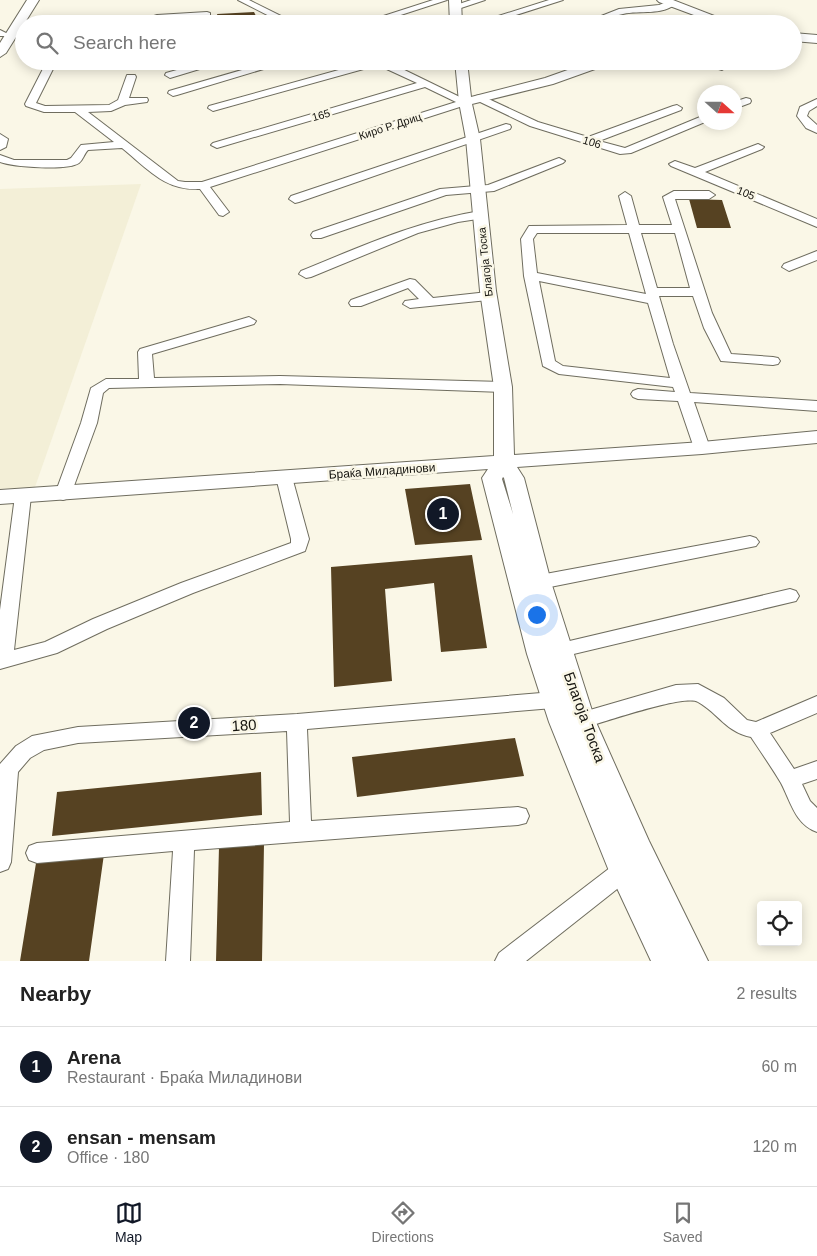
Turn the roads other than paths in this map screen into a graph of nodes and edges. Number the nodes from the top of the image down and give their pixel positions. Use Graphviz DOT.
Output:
graph roads {
  1 [pos="24,0"];
  2 [pos="33,0"];
  3 [pos="242,0"];
  4 [pos="442,0"];
  5 [pos="481,0"];
  6 [pos="559,0"];
  7 [pos="668,1"];
  8 [pos="455,4"];
  9 [pos="210,5"];
  10 [pos="24,15"];
  11 [pos="207,15"];
  12 [pos="273,15"];
  13 [pos="393,15"];
  14 [pos="508,15"];
  15 [pos="611,15"];
  16 [pos="705,15"];
  17 [pos="15,29"];
  18 [pos="1,36"];
  19 [pos="802,38"];
  20 [pos="817,39"];
  21 [pos="0,53"];
  22 [pos="47,70"];
  23 [pos="188,70"];
  24 [pos="254,70"];
  25 [pos="349,70"];
  26 [pos="395,70"];
  27 [pos="464,70"];
  28 [pos="580,70"];
  29 [pos="170,75"];
  30 [pos="132,78"];
  31 [pos="426,84"];
  32 [pos="173,93"];
  33 [pos="143,100"];
  34 [pos="472,100"];
  35 [pos="746,101"];
  36 [pos="123,102"];
  37 [pos="817,102"];
  38 [pos="742,103"];
  39 [pos="212,108"];
  40 [pos="677,108"];
  41 [pos="78,109"];
  42 [pos="697,122"];
  43 [pos="815,126"];
  44 [pos="506,128"];
  45 [pos="0,137"];
  46 [pos="473,139"];
  47 [pos="589,141"];
  48 [pos="125,145"];
  49 [pos="217,145"];
  50 [pos="0,147"];
  51 [pos="758,147"];
  52 [pos="0,158"];
  53 [pos="559,161"];
  54 [pos="675,164"];
  55 [pos="696,172"];
  56 [pos="174,182"];
  57 [pos="203,185"];
  58 [pos="478,190"];
  59 [pos="625,196"];
  60 [pos="709,196"];
  61 [pos="296,199"];
  62 [pos="223,212"];
  63 [pos="480,215"];
  64 [pos="817,223"];
  65 [pos="635,229"];
  66 [pos="679,229"];
  67 [pos="317,236"];
  68 [pos="817,255"];
  69 [pos="789,267"];
  70 [pos="306,274"];
  71 [pos="531,276"];
  72 [pos="699,292"];
  73 [pos="488,296"];
  74 [pos="653,296"];
  75 [pos="430,302"];
  76 [pos="356,303"];
  77 [pos="410,304"];
  78 [pos="249,321"];
  79 [pos="773,361"];
  80 [pos="147,383"];
  81 [pos="503,387"];
  82 [pos="681,389"];
  83 [pos="638,394"];
  84 [pos="817,406"];
  85 [pos="817,437"];
  86 [pos="702,448"];
  87 [pos="504,462"];
  88 [pos="284,477"];
  89 [pos="63,494"];
  90 [pos="23,496"];
  91 [pos="0,498"];
  92 [pos="750,542"];
  93 [pos="540,582"];
  94 [pos="790,596"];
  95 [pos="561,650"];
  96 [pos="2,661"];
  97 [pos="553,700"];
  98 [pos="817,704"];
  99 [pos="583,720"];
  100 [pos="297,722"];
  101 [pos="757,730"];
  102 [pos="817,770"];
  103 [pos="790,780"];
  104 [pos="518,816"];
  105 [pos="817,823"];
  106 [pos="301,831"];
  107 [pos="184,841"];
  108 [pos="37,853"];
  109 [pos="0,862"];
  110 [pos="622,871"];
  111 [pos="178,961"];
  112 [pos="508,961"];
  113 [pos="666,961"];
  114 [pos="694,961"];
  1 -- 18 [label="street"];
  2 -- 10 [label="street"];
  3 -- 12 [label="street"];
  4 -- 13 [label="street"];
  5 -- 8 [label="street"];
  6 -- 14 [label="street"];
  7 -- 15 [label="street"];
  7 -- 16 [label="street"];
  9 -- 11 [label="street"];
  17 -- 21 [label="street"];
  19 -- 20 [label="street"];
  22 -- 41 [label="street"];
  23 -- 29 [label="street"];
  24 -- 32 [label="street"];
  25 -- 39 [label="street"];
  26 -- 31 [label="street"];
  27 -- 34 [label="street, Благоја Тоска"];
  28 -- 34 [label="street, Киро Р. Дриц"];
  30 -- 36 [label="street"];
  31 -- 34 [label="street"];
  31 -- 49 [label="street, 165"];
  33 -- 36 [label="street"];
  34 -- 46 [label="street, Благоја Тоска"];
  34 -- 47 [label="street, 106"];
  34 -- 57 [label="street, Киро Р. Дриц"];
  35 -- 38 [label="street"];
  36 -- 41 [label="street"];
  37 -- 43 [label="street"];
  40 -- 47 [label="street"];
  41 -- 48 [label="street"];
  42 -- 47 [label="street, 106"];
  44 -- 46 [label="street"];
  45 -- 50 [label="street"];
  46 -- 58 [label="street, Благоја Тоска"];
  46 -- 61 [label="street"];
  48 -- 52 [label="street"];
  48 -- 56 [label="street"];
  51 -- 55 [label="street"];
  53 -- 58 [label="street"];
  54 -- 55 [label="street, 105"];
  55 -- 64 [label="street, 105"];
  56 -- 57 [label="street, Киро Р. Дриц"];
  57 -- 62 [label="street"];
  58 -- 63 [label="street, Благоја Тоска"];
  58 -- 67 [label="street"];
  59 -- 65 [label="street"];
  60 -- 66 [label="street"];
  63 -- 70 [label="street"];
  63 -- 73 [label="street, Благоја Тоска"];
  65 -- 66 [label="street"];
  65 -- 71 [label="street"];
  65 -- 74 [label="street"];
  66 -- 72 [label="street"];
  68 -- 69 [label="street"];
  71 -- 74 [label="street"];
  71 -- 82 [label="street"];
  72 -- 74 [label="street"];
  72 -- 79 [label="street"];
  73 -- 75 [label="street"];
  73 -- 81 [label="street, Благоја Тоска"];
  74 -- 82 [label="street"];
  75 -- 76 [label="street"];
  75 -- 77 [label="street"];
  78 -- 80 [label="street"];
  80 -- 81 [label="street"];
  80 -- 89 [label="street"];
  81 -- 87 [label="street, Благоја Тоска"];
  82 -- 83 [label="street"];
  82 -- 84 [label="street"];
  82 -- 86 [label="street"];
  85 -- 86 [label="street, Браќа Миладинови"];
  86 -- 87 [label="street, Браќа Миладинови"];
  87 -- 88 [label="street, Браќа Миладинови"];
  87 -- 93 [label="street, Благоја Тоска"];
  87 -- 97 [label="street, Благоја Тоска"];
  88 -- 89 [label="street, Браќа Миладинови"];
  88 -- 96 [label="street"];
  89 -- 90 [label="street, Браќа Миладинови"];
  90 -- 91 [label="street, Браќа Миладинови"];
  90 -- 96 [label="street"];
  92 -- 93 [label="street"];
  93 -- 95 [label="street, Благоја Тоска"];
  94 -- 95 [label="street"];
  95 -- 99 [label="street, Благоја Тоска"];
  97 -- 100 [label="street, 180"];
  97 -- 110 [label="street, Благоја Тоска"];
  98 -- 101 [label="street"];
  99 -- 101 [label="street"];
  99 -- 114 [label="street, Благоја Тоска"];
  100 -- 106 [label="street"];
  100 -- 109 [label="street, 180"];
  101 -- 103 [label="street"];
  102 -- 103 [label="street"];
  103 -- 105 [label="street"];
  104 -- 106 [label="street"];
  106 -- 107 [label="street"];
  107 -- 108 [label="street"];
  107 -- 111 [label="street"];
  110 -- 112 [label="street"];
  110 -- 113 [label="street, Благоја Тоска"];
}
